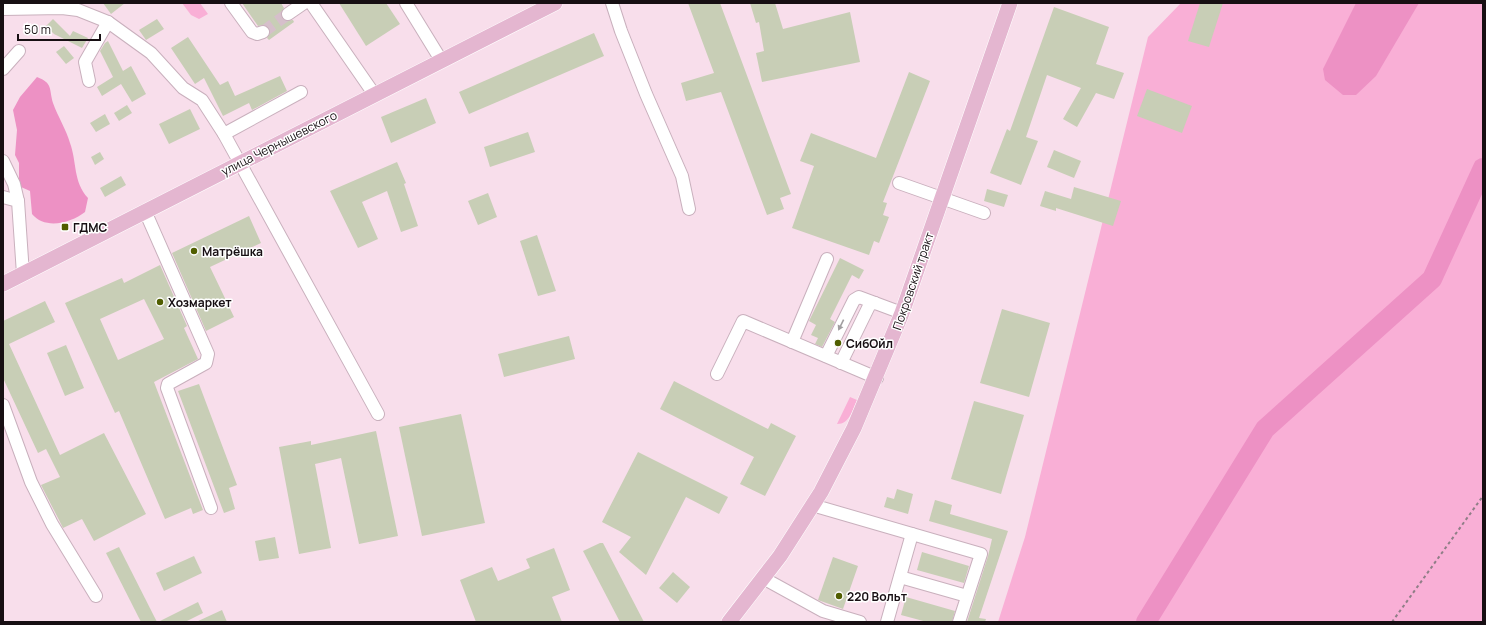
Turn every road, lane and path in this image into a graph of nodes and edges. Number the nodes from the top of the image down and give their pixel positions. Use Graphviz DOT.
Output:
graph roads {
  1 [pos="231,3"];
  2 [pos="304,3"];
  3 [pos="311,3"];
  4 [pos="406,3"];
  5 [pos="555,3"];
  6 [pos="612,3"];
  7 [pos="1010,3"];
  8 [pos="83,7"];
  9 [pos="3,8"];
  10 [pos="288,14"];
  11 [pos="108,22"];
  12 [pos="263,32"];
  13 [pos="19,51"];
  14 [pos="441,60"];
  15 [pos="3,69"];
  16 [pos="90,82"];
  17 [pos="300,92"];
  18 [pos="374,94"];
  19 [pos="224,134"];
  20 [pos="3,161"];
  21 [pos="239,163"];
  22 [pos="899,183"];
  23 [pos="3,197"];
  24 [pos="942,198"];
  25 [pos="18,201"];
  26 [pos="689,209"];
  27 [pos="145,211"];
  28 [pos="984,213"];
  29 [pos="827,259"];
  30 [pos="23,274"];
  31 [pos="3,284"];
  32 [pos="875,303"];
  33 [pos="902,313"];
  34 [pos="792,342"];
  35 [pos="826,356"];
  36 [pos="841,363"];
  37 [pos="718,374"];
  38 [pos="877,378"];
  39 [pos="3,405"];
  40 [pos="378,414"];
  41 [pos="1483,496"];
  42 [pos="812,505"];
  43 [pos="211,508"];
  44 [pos="912,534"];
  45 [pos="900,577"];
  46 [pos="763,578"];
  47 [pos="96,596"];
  48 [pos="967,596"];
  49 [pos="729,622"];
  50 [pos="860,622"];
  51 [pos="886,622"];
  52 [pos="959,622"];
  53 [pos="1392,622"];
  1 -- 12 [label="street"];
  2 -- 10 [label="street"];
  3 -- 18 [label="street"];
  4 -- 14 [label="street"];
  5 -- 14 [label="main road, улица Чернышевского"];
  6 -- 26 [label="street"];
  7 -- 24 [label="main road, Покровский тракт"];
  8 -- 9 [label="street"];
  8 -- 11 [label="street"];
  11 -- 16 [label="street"];
  11 -- 19 [label="street"];
  13 -- 15 [label="street"];
  14 -- 18 [label="main road, улица Чернышевского"];
  17 -- 19 [label="street"];
  18 -- 21 [label="main road, улица Чернышевского"];
  19 -- 21 [label="street"];
  20 -- 25 [label="street"];
  21 -- 27 [label="main road, улица Чернышевского"];
  21 -- 40 [label="street"];
  22 -- 24 [label="street"];
  23 -- 25 [label="street"];
  24 -- 28 [label="street"];
  24 -- 33 [label="main road, Покровский тракт"];
  25 -- 30 [label="street"];
  27 -- 30 [label="main road, улица Чернышевского"];
  27 -- 43 [label="street"];
  29 -- 34 [label="street"];
  30 -- 31 [label="main road, улица Чернышевского"];
  32 -- 33 [label="street"];
  32 -- 35 [label="street, one-way"];
  32 -- 36 [label="street"];
  33 -- 38 [label="main road, Покровский тракт"];
  34 -- 35 [label="street"];
  34 -- 37 [label="street"];
  35 -- 36 [label="street"];
  36 -- 38 [label="street"];
  38 -- 42 [label="main road, Покровский тракт"];
  39 -- 47 [label="street"];
  41 -- 53 [label="path"];
  42 -- 44 [label="street"];
  42 -- 46 [label="main road, Покровский тракт"];
  44 -- 45 [label="street"];
  44 -- 48 [label="street"];
  45 -- 48 [label="street"];
  45 -- 51 [label="street"];
  46 -- 49 [label="main road, Покровский тракт"];
  46 -- 50 [label="street"];
  48 -- 52 [label="street"];
}
